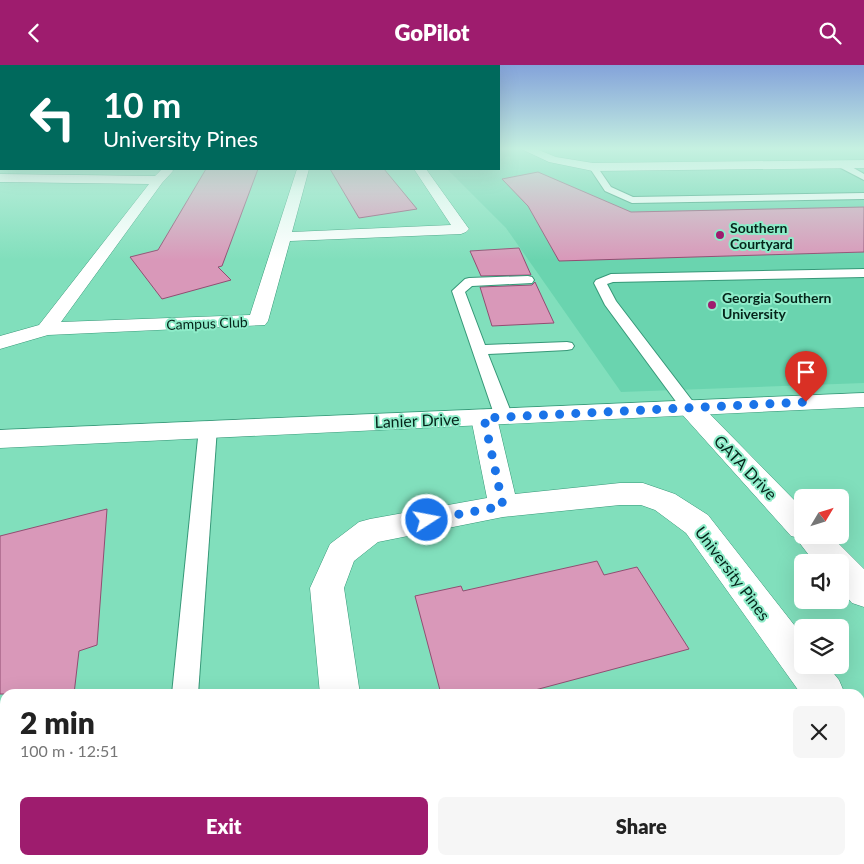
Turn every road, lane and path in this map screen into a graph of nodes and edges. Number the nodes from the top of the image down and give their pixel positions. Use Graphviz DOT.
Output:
graph roads {
  1 [pos="156,185"];
  2 [pos="298,185"];
  3 [pos="431,185"];
  4 [pos="605,185"];
  5 [pos="864,196"];
  6 [pos="282,237"];
  7 [pos="864,273"];
  8 [pos="528,280"];
  9 [pos="46,329"];
  10 [pos="0,343"];
  11 [pos="567,346"];
  12 [pos="479,350"];
  13 [pos="864,400"];
  14 [pos="689,407"];
  15 [pos="494,417"];
  16 [pos="208,428"];
  17 [pos="0,439"];
  18 [pos="503,506"];
  19 [pos="794,519"];
  20 [pos="818,544"];
  21 [pos="828,554"];
  22 [pos="849,576"];
  23 [pos="864,592"];
  24 [pos="794,653"];
  25 [pos="810,674"];
  26 [pos="185,689"];
  27 [pos="339,689"];
  28 [pos="821,689"];
  1 -- 9 [label="street"];
  2 -- 6 [label="street, Campus Club"];
  3 -- 6 [label="street"];
  4 -- 5 [label="lane"];
  6 -- 9 [label="street, Campus Club"];
  7 -- 14 [label="lane"];
  8 -- 12 [label="lane"];
  9 -- 10 [label="street, Campus Club"];
  11 -- 12 [label="lane"];
  12 -- 15 [label="lane"];
  13 -- 14 [label="street, Lanier Drive"];
  14 -- 15 [label="street, Lanier Drive"];
  14 -- 19 [label="street, GATA Drive"];
  15 -- 16 [label="street, Lanier Drive"];
  15 -- 18 [label="street"];
  16 -- 17 [label="street, Lanier Drive"];
  16 -- 26 [label="lane"];
  18 -- 24 [label="street, University Pines"];
  18 -- 27 [label="street, University Pines"];
  20 -- 21 [label="street"];
  22 -- 23 [label="street"];
  25 -- 28 [label="street, University Pines"];
}
